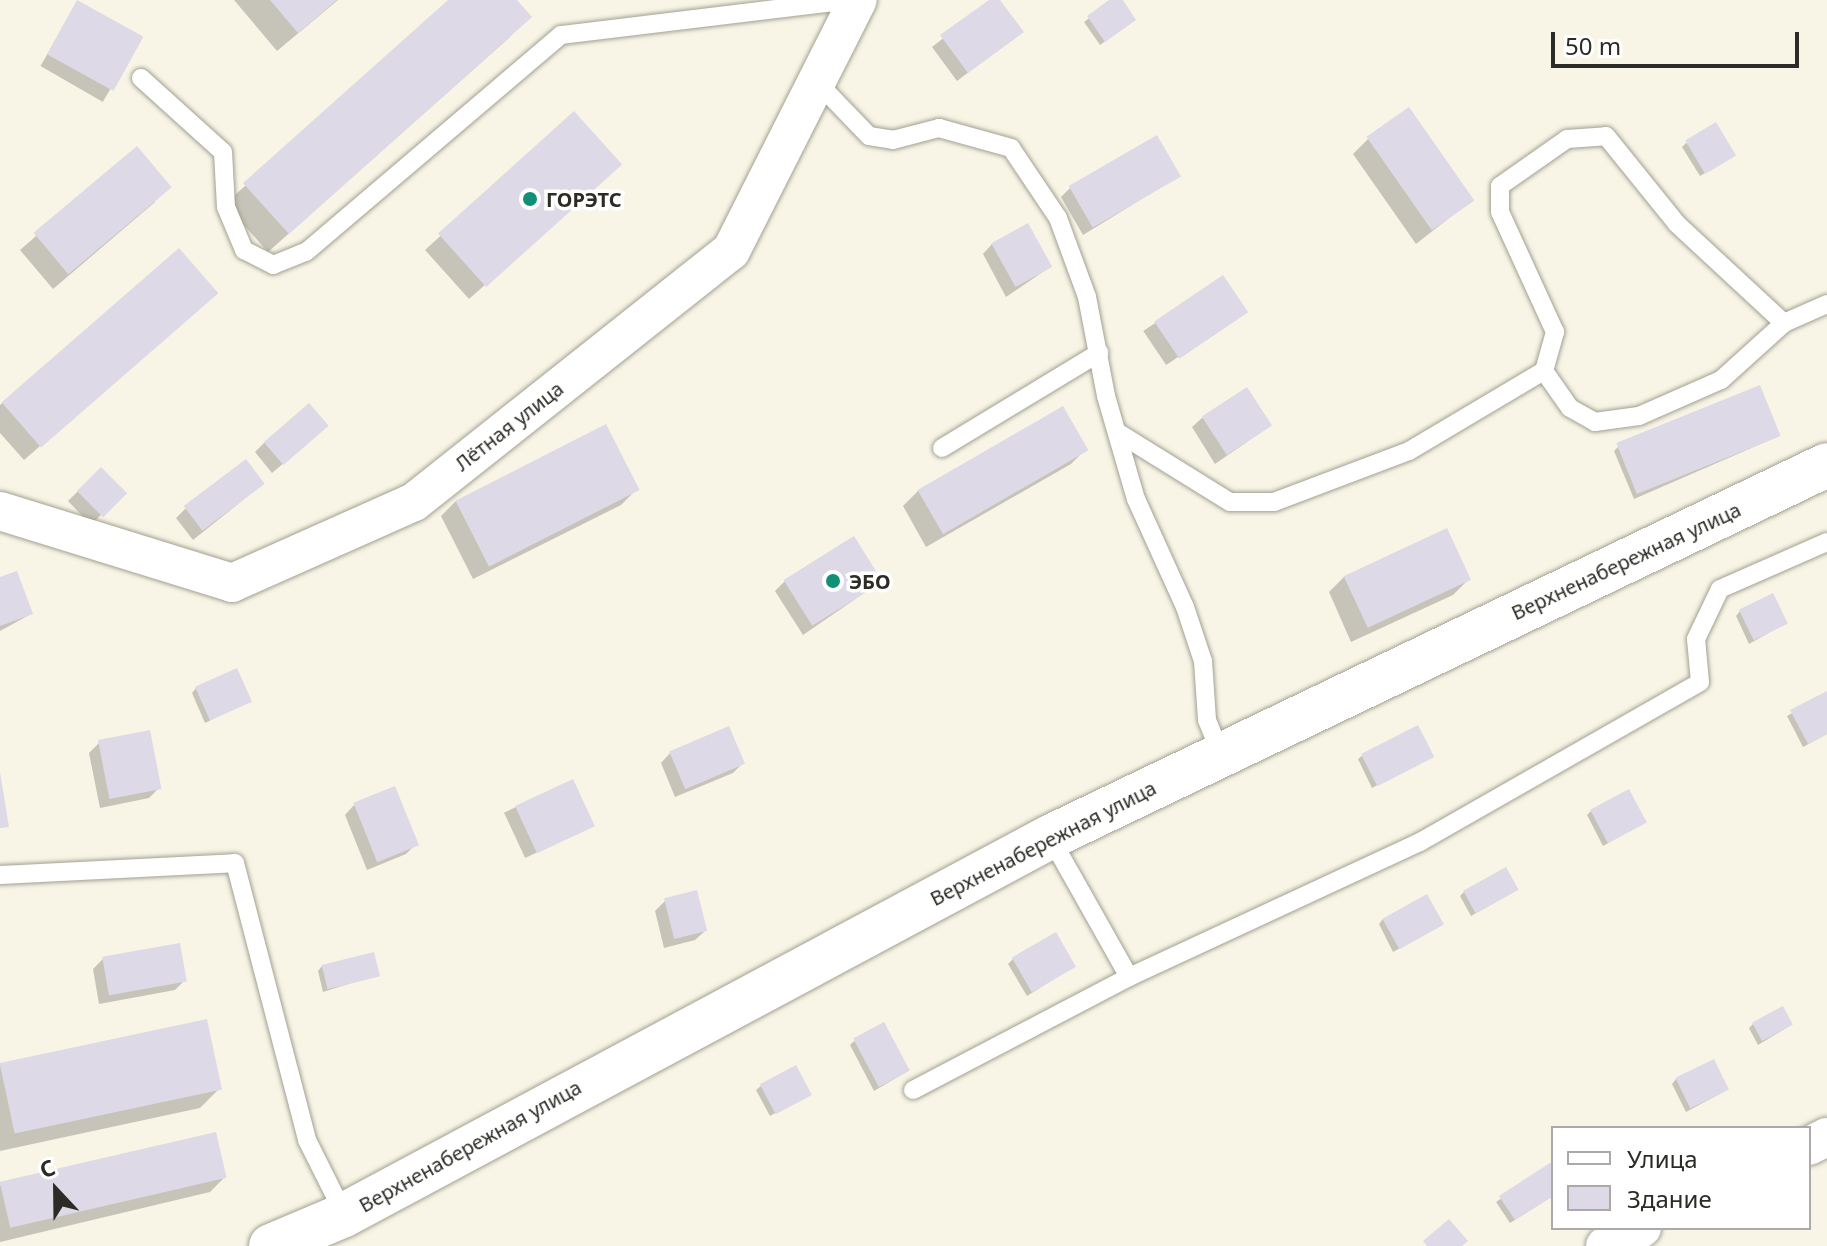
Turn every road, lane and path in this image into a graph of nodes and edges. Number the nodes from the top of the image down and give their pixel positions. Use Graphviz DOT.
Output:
graph roads {
  1 [pos="855,0"];
  2 [pos="141,78"];
  3 [pos="817,82"];
  4 [pos="1827,304"];
  5 [pos="1784,323"];
  6 [pos="1099,353"];
  7 [pos="1544,371"];
  8 [pos="1117,432"];
  9 [pos="942,448"];
  10 [pos="1827,465"];
  11 [pos="0,511"];
  12 [pos="1827,542"];
  13 [pos="1221,754"];
  14 [pos="1050,837"];
  15 [pos="0,875"];
  16 [pos="1129,977"];
  17 [pos="913,1090"];
  18 [pos="344,1215"];
  19 [pos="1638,1230"];
  20 [pos="271,1246"];
  21 [pos="1605,1246"];
  1 -- 2 [label="lane"];
  1 -- 3 [label="street, Лётная улица"];
  3 -- 6 [label="lane"];
  3 -- 11 [label="street, Лётная улица"];
  4 -- 5 [label="lane"];
  5 -- 7 [label="lane"];
  5 -- 7 [label="lane"];
  6 -- 8 [label="lane"];
  6 -- 9 [label="lane"];
  7 -- 8 [label="lane"];
  8 -- 13 [label="lane"];
  10 -- 13 [label="street, Верхненабережная улица"];
  12 -- 16 [label="lane"];
  13 -- 14 [label="street, Верхненабережная улица"];
  14 -- 16 [label="lane"];
  14 -- 18 [label="street, Верхненабережная улица"];
  15 -- 18 [label="lane"];
  16 -- 17 [label="lane"];
  18 -- 20 [label="street, Верхненабережная улица"];
  19 -- 21 [label="street"];
}
